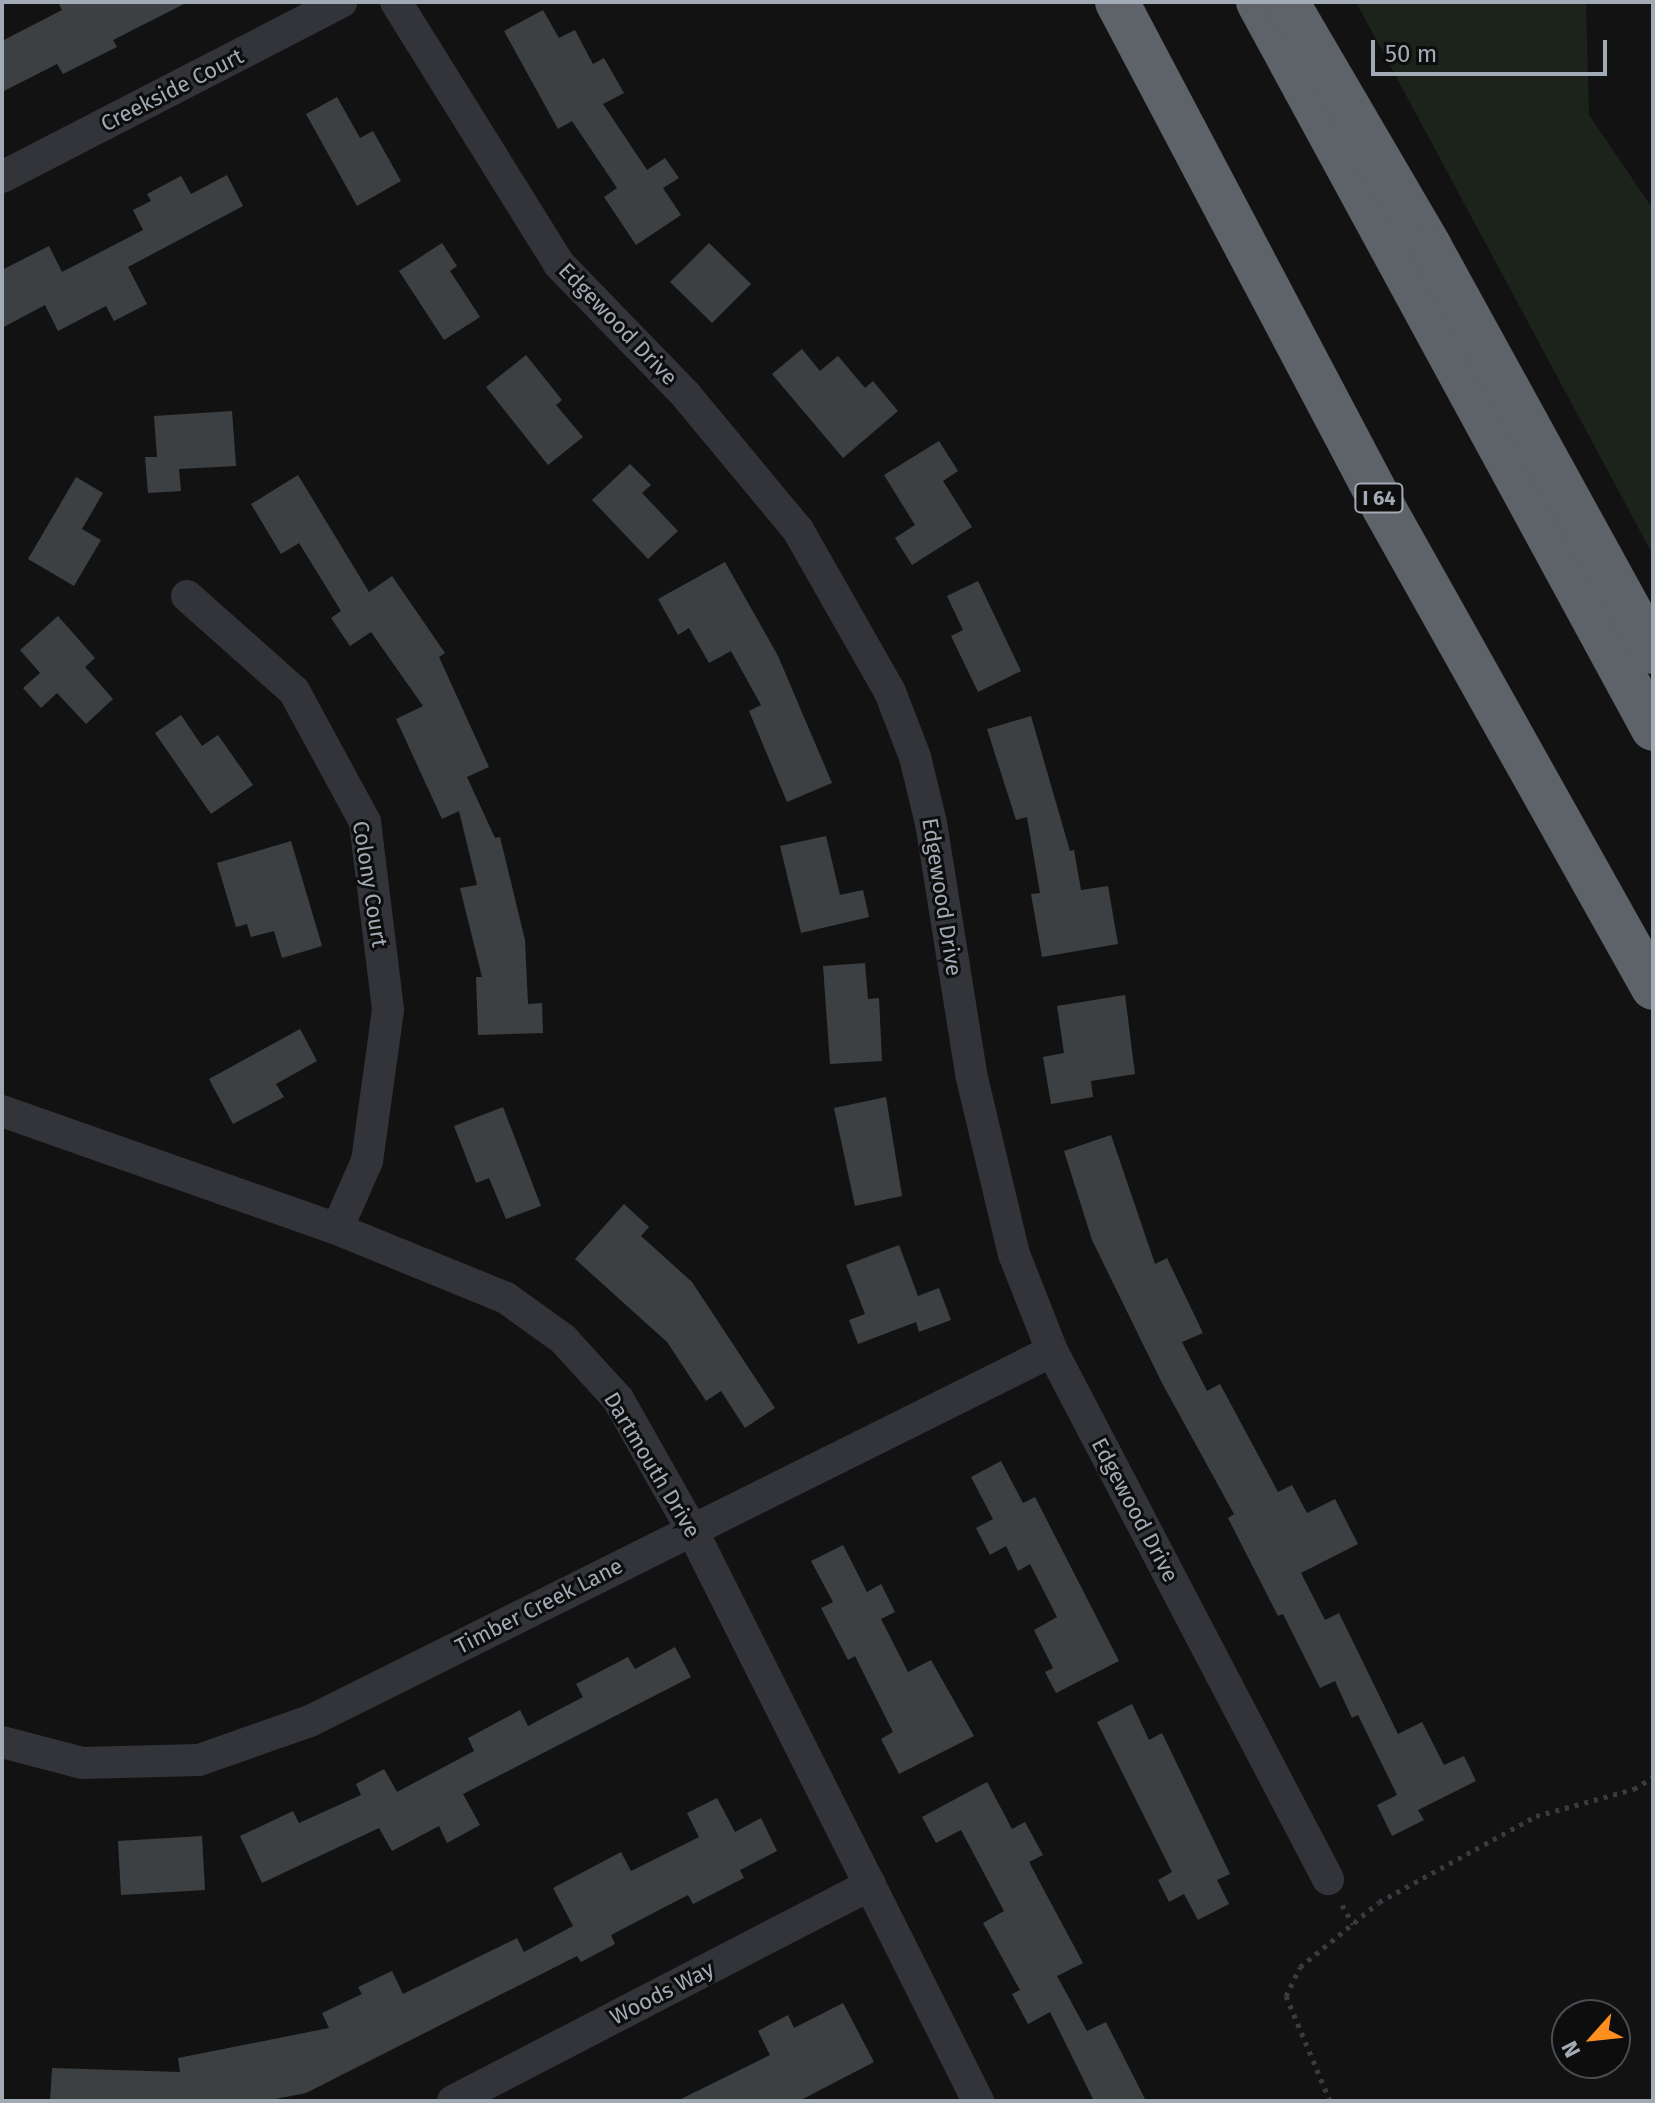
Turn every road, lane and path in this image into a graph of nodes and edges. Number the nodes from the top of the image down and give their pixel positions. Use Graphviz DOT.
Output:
graph roads {
  1 [pos="341,2"];
  2 [pos="396,2"];
  3 [pos="1117,2"];
  4 [pos="1258,2"];
  5 [pos="1287,2"];
  6 [pos="2,177"];
  7 [pos="187,596"];
  8 [pos="1653,652"];
  9 [pos="1653,729"];
  10 [pos="1653,988"];
  11 [pos="2,1111"];
  12 [pos="337,1229"];
  13 [pos="1052,1351"];
  14 [pos="692,1530"];
  15 [pos="2,1742"];
  16 [pos="1653,1777"];
  17 [pos="1328,1879"];
  18 [pos="870,1885"];
  19 [pos="453,2101"];
  20 [pos="978,2101"];
  21 [pos="1330,2101"];
  1 -- 6 [label="street, Creekside Court"];
  2 -- 13 [label="street, Edgewood Drive"];
  3 -- 10 [label="highway, I 64"];
  4 -- 9 [label="highway"];
  5 -- 8 [label="highway"];
  7 -- 12 [label="street, Colony Court"];
  11 -- 12 [label="street, Dartmouth Drive"];
  12 -- 14 [label="street, Dartmouth Drive"];
  13 -- 14 [label="street, Timber Creek Lane"];
  13 -- 17 [label="street, Edgewood Drive"];
  14 -- 15 [label="street, Timber Creek Lane"];
  14 -- 18 [label="street, Dartmouth Drive"];
  16 -- 21 [label="path"];
  18 -- 19 [label="street, Woods Way"];
  18 -- 20 [label="street, Dartmouth Drive"];
}
